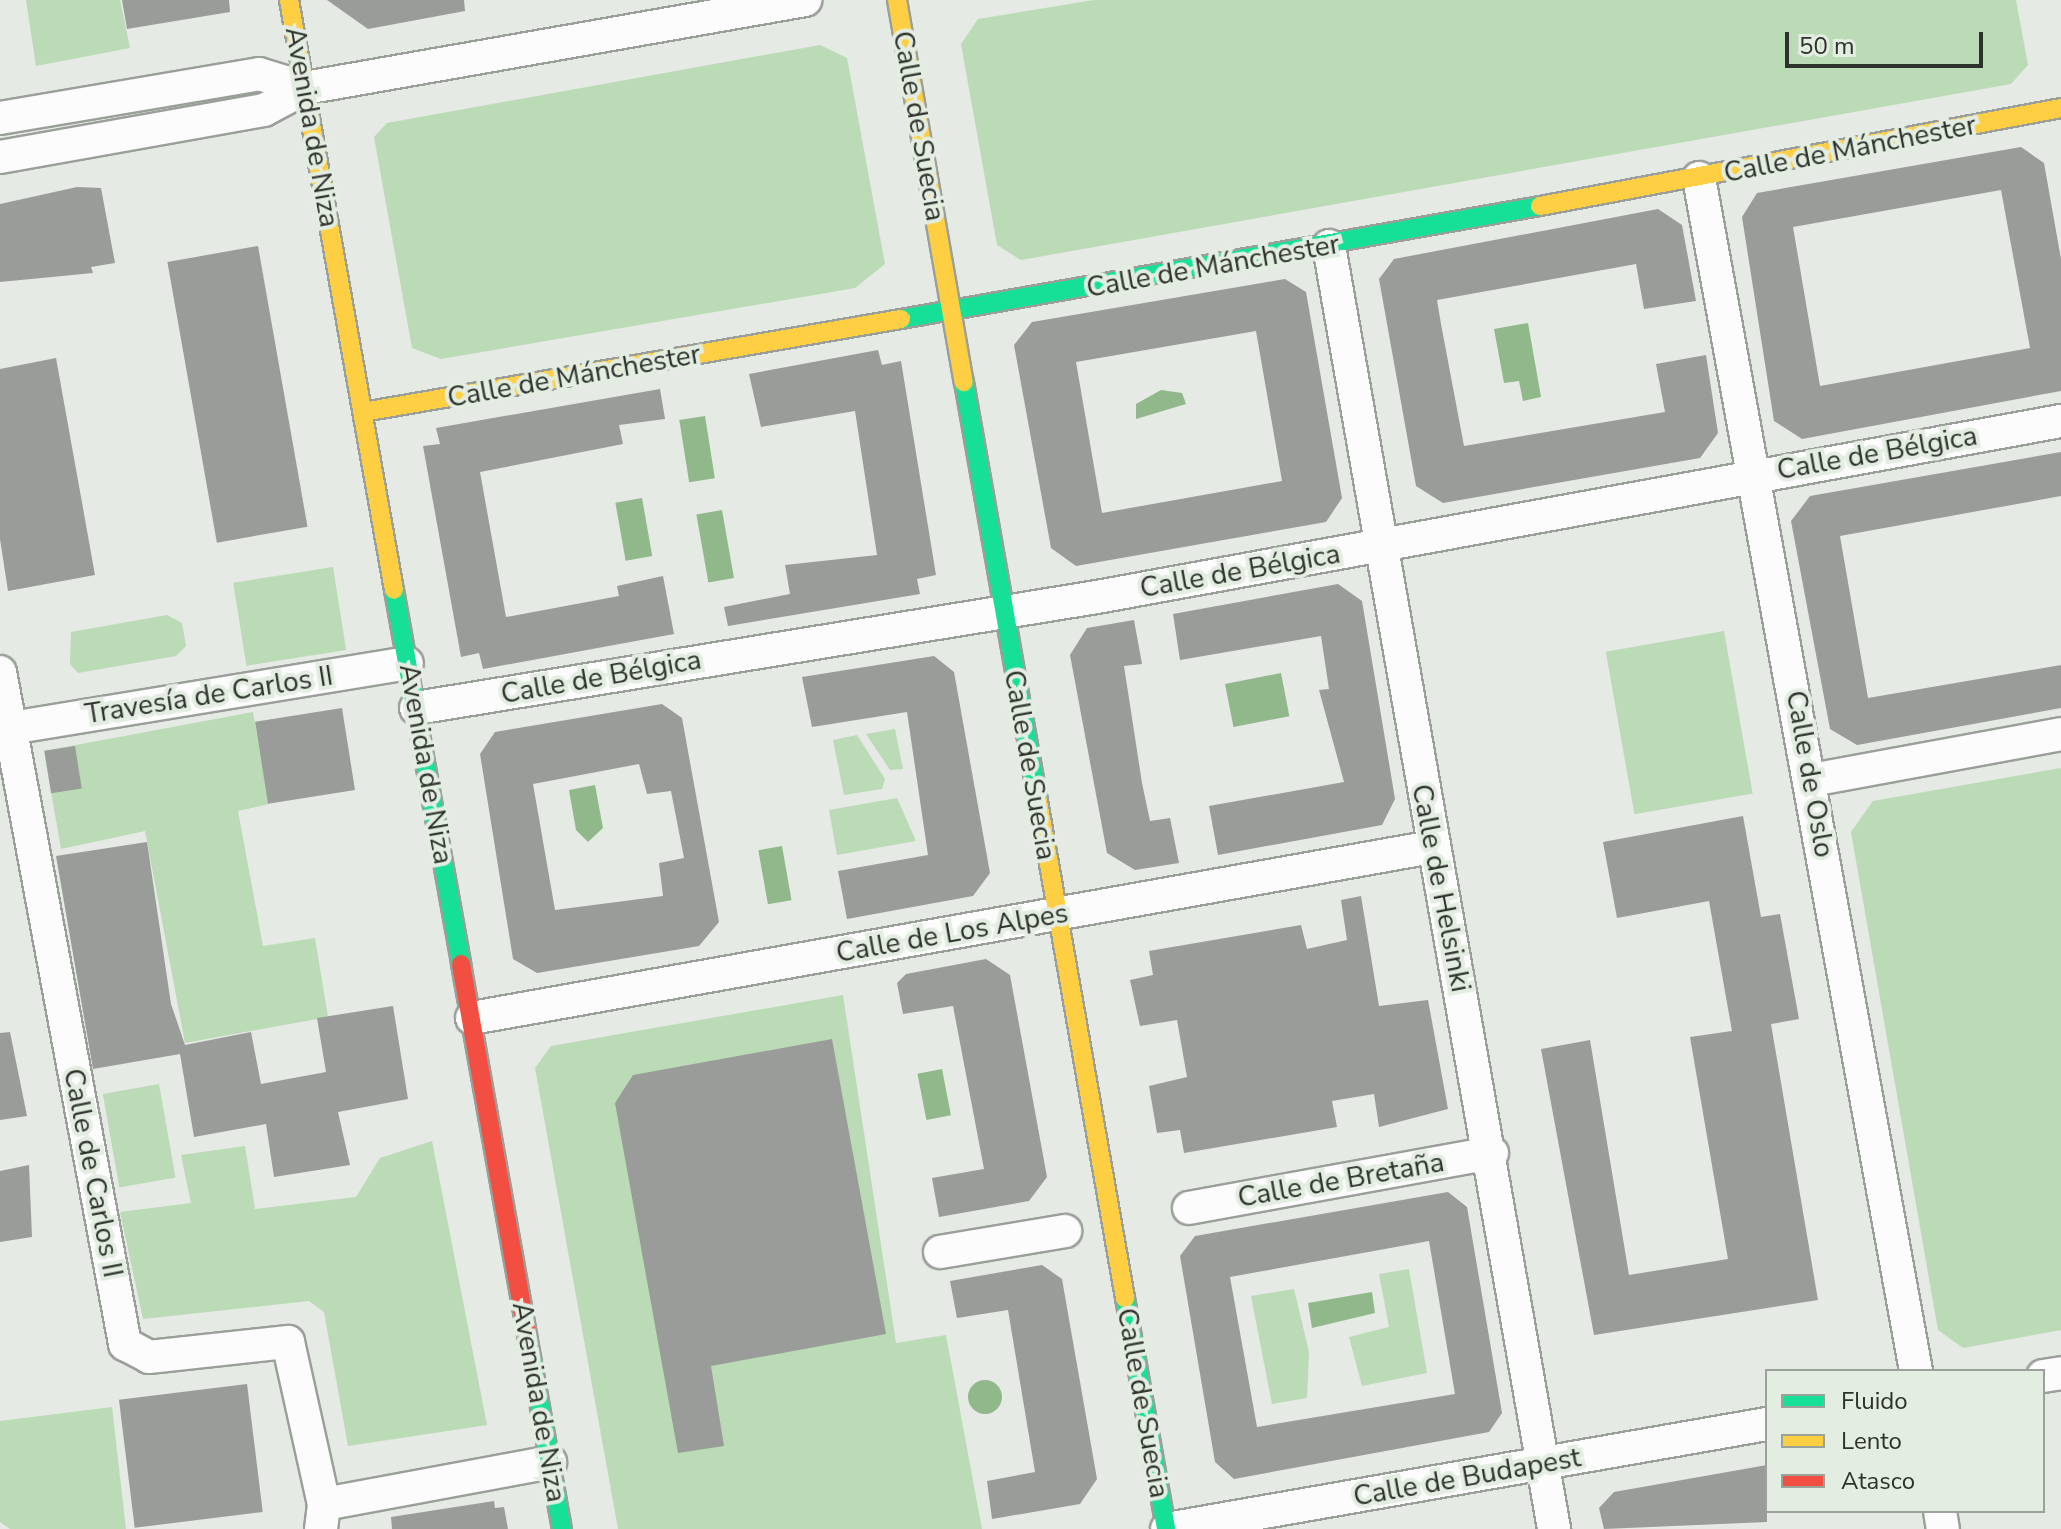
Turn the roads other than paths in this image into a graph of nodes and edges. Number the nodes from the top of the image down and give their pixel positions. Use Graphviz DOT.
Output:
graph roads {
  1 [pos="289,0"];
  2 [pos="805,0"];
  3 [pos="897,0"];
  4 [pos="305,88"];
  5 [pos="2061,108"];
  6 [pos="10,116"];
  7 [pos="13,155"];
  8 [pos="1699,178"];
  9 [pos="1329,246"];
  10 [pos="951,312"];
  11 [pos="363,412"];
  12 [pos="2061,421"];
  13 [pos="1756,475"];
  14 [pos="1380,545"];
  15 [pos="1004,610"];
  16 [pos="407,663"];
  17 [pos="0,672"];
  18 [pos="416,708"];
  19 [pos="11,728"];
  20 [pos="2061,734"];
  21 [pos="1811,780"];
  22 [pos="1432,847"];
  23 [pos="1056,915"];
  24 [pos="472,1018"];
  25 [pos="1492,1153"];
  26 [pos="1189,1208"];
  27 [pos="1065,1231"];
  28 [pos="940,1252"];
  29 [pos="1916,1369"];
  30 [pos="1765,1424"];
  31 [pos="550,1462"];
  32 [pos="1542,1463"];
  33 [pos="322,1516"];
  34 [pos="562,1529"];
  35 [pos="1166,1529"];
  36 [pos="1554,1529"];
  1 -- 4 [label="street, Avenida de Niza"];
  2 -- 4 [label="street"];
  3 -- 10 [label="street, Calle de Suecia"];
  4 -- 6 [label="street"];
  4 -- 7 [label="street"];
  4 -- 11 [label="street, Avenida de Niza"];
  5 -- 8 [label="street, Calle de Mánchester"];
  6 -- 7 [label="street"];
  8 -- 9 [label="street, Calle de Mánchester"];
  8 -- 13 [label="street, Calle de Oslo"];
  9 -- 10 [label="street, Calle de Mánchester"];
  9 -- 14 [label="street, Calle de Helsinki"];
  10 -- 11 [label="street, Calle de Mánchester"];
  10 -- 15 [label="street, Calle de Suecia"];
  11 -- 16 [label="street, Avenida de Niza"];
  12 -- 13 [label="street, Calle de Bélgica"];
  13 -- 14 [label="street, Calle de Bélgica"];
  13 -- 21 [label="street, Calle de Oslo"];
  14 -- 15 [label="street, Calle de Bélgica"];
  14 -- 22 [label="street, Calle de Helsinki"];
  15 -- 18 [label="street, Calle de Bélgica"];
  15 -- 23 [label="street, Calle de Suecia"];
  16 -- 18 [label="street, Avenida de Niza"];
  16 -- 19 [label="street, Travesía de Carlos II"];
  17 -- 19 [label="street, Calle de Carlos II"];
  18 -- 24 [label="street, Avenida de Niza"];
  19 -- 33 [label="street, Calle de Carlos II"];
  20 -- 21 [label="street"];
  21 -- 29 [label="street, Calle de Oslo"];
  22 -- 23 [label="street, Calle de Los Alpes"];
  22 -- 25 [label="street, Calle de Helsinki"];
  23 -- 24 [label="street, Calle de Los Alpes"];
  23 -- 35 [label="street, Calle de Suecia"];
  24 -- 31 [label="street, Avenida de Niza"];
  25 -- 26 [label="street, Calle de Bretaña"];
  25 -- 32 [label="street, Calle de Helsinki"];
  27 -- 28 [label="street"];
  30 -- 32 [label="street, Calle de Budapest"];
  31 -- 33 [label="street"];
  31 -- 34 [label="street, Avenida de Niza"];
  32 -- 35 [label="street, Calle de Budapest"];
  32 -- 36 [label="street, Calle de Helsinki"];
}
